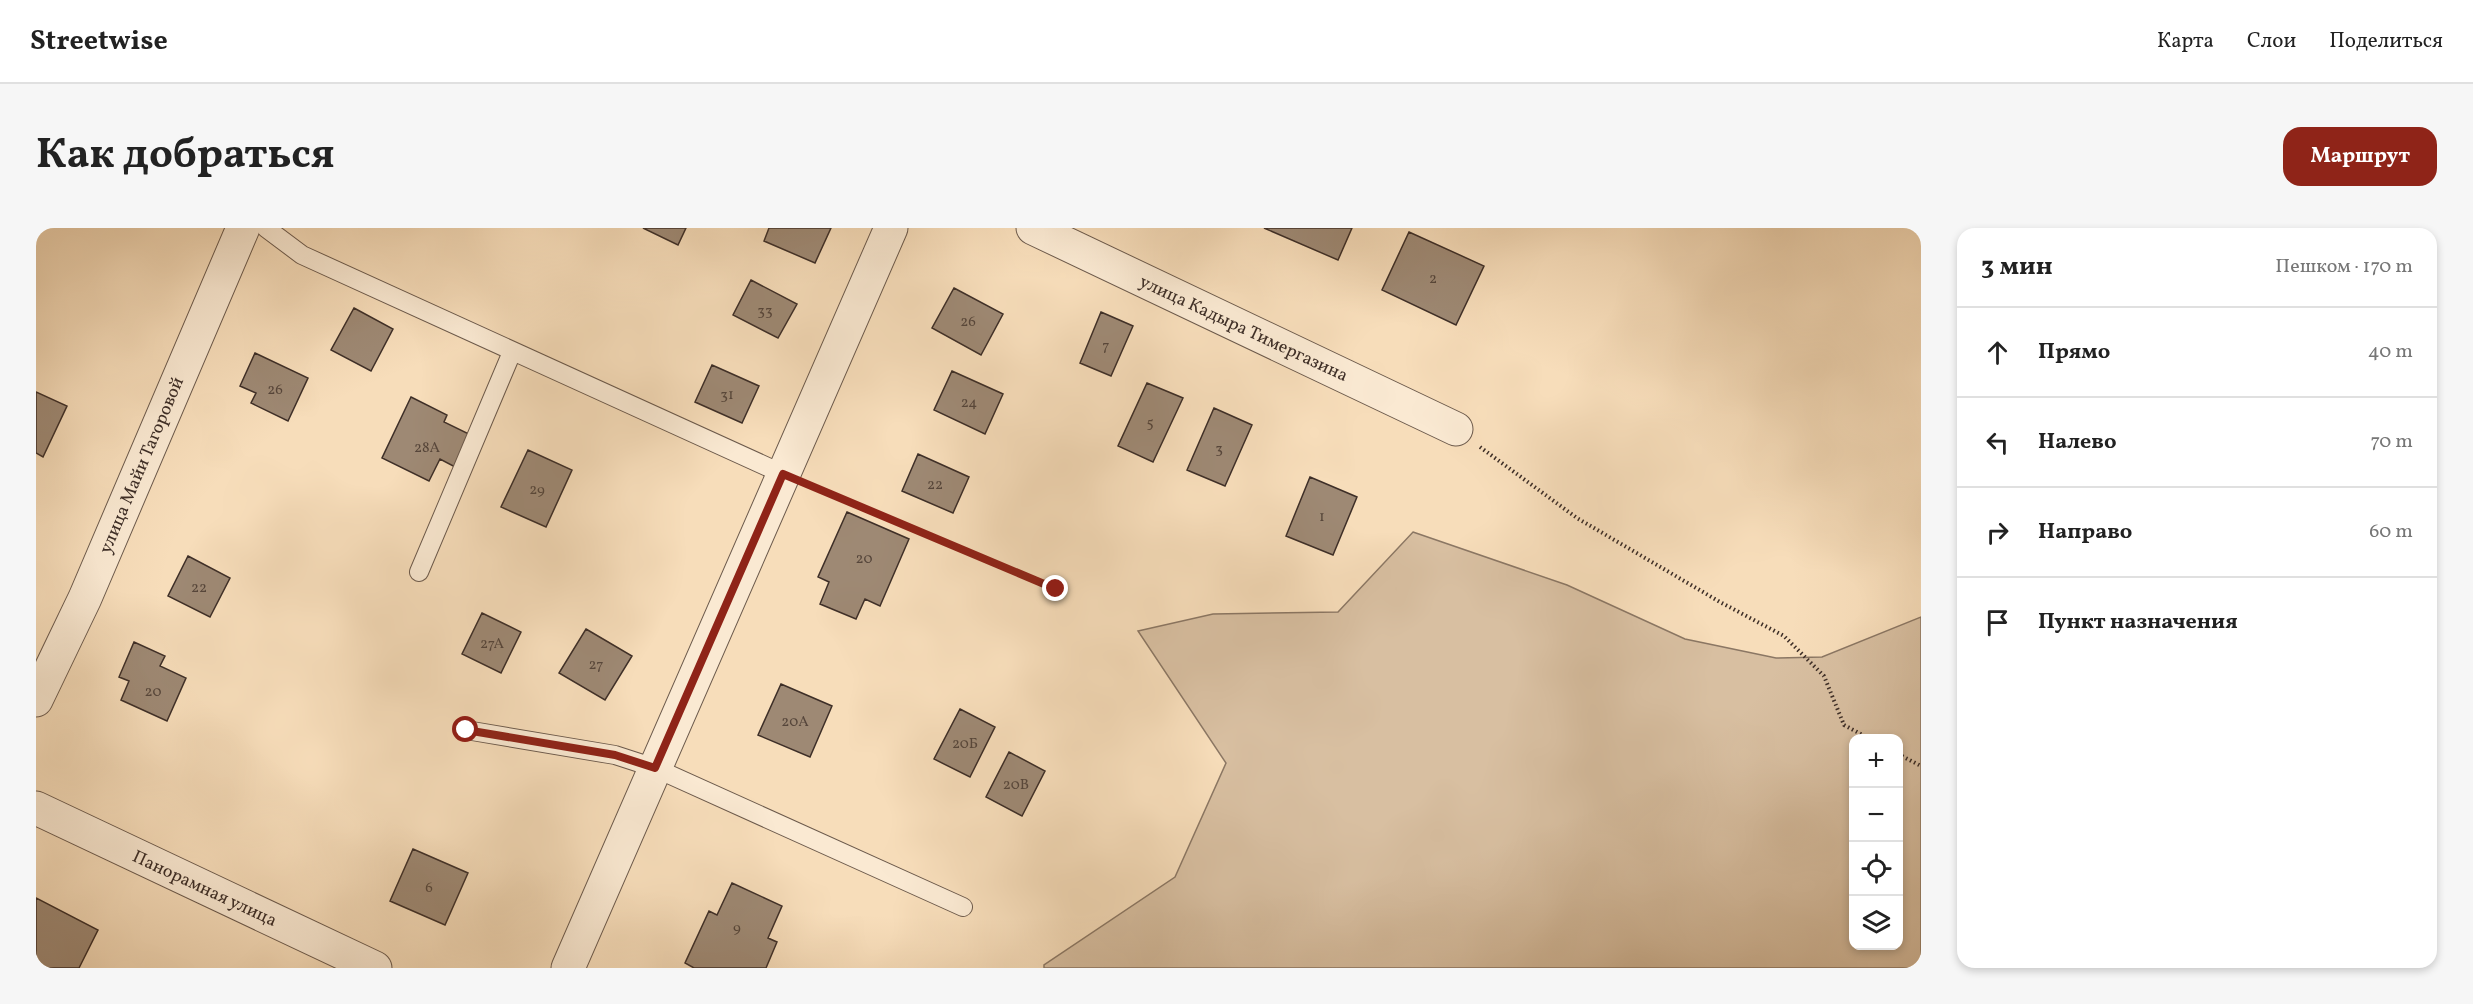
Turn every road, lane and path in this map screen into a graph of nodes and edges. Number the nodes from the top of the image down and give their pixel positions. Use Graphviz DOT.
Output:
graph roads {
  1 [pos="243,228"];
  2 [pos="266,228"];
  3 [pos="891,228"];
  4 [pos="1033,228"];
  5 [pos="512,352"];
  6 [pos="1456,429"];
  7 [pos="783,474"];
  8 [pos="419,572"];
  9 [pos="1056,589"];
  10 [pos="36,700"];
  11 [pos="466,730"];
  12 [pos="1862,734"];
  13 [pos="1903,756"];
  14 [pos="1921,766"];
  15 [pos="655,768"];
  16 [pos="36,808"];
  17 [pos="963,907"];
  18 [pos="375,968"];
  19 [pos="568,968"];
  1 -- 10 [label="street, улица Майи Тагоровой"];
  2 -- 5 [label="lane"];
  3 -- 7 [label="street"];
  4 -- 6 [label="street, улица Кадыра Тимергазина"];
  5 -- 7 [label="lane"];
  5 -- 8 [label="lane"];
  6 -- 12 [label="path"];
  7 -- 9 [label="path"];
  7 -- 15 [label="street"];
  11 -- 15 [label="lane"];
  13 -- 14 [label="path"];
  15 -- 17 [label="lane"];
  15 -- 19 [label="street"];
  16 -- 18 [label="street, Панорамная улица"];
}
